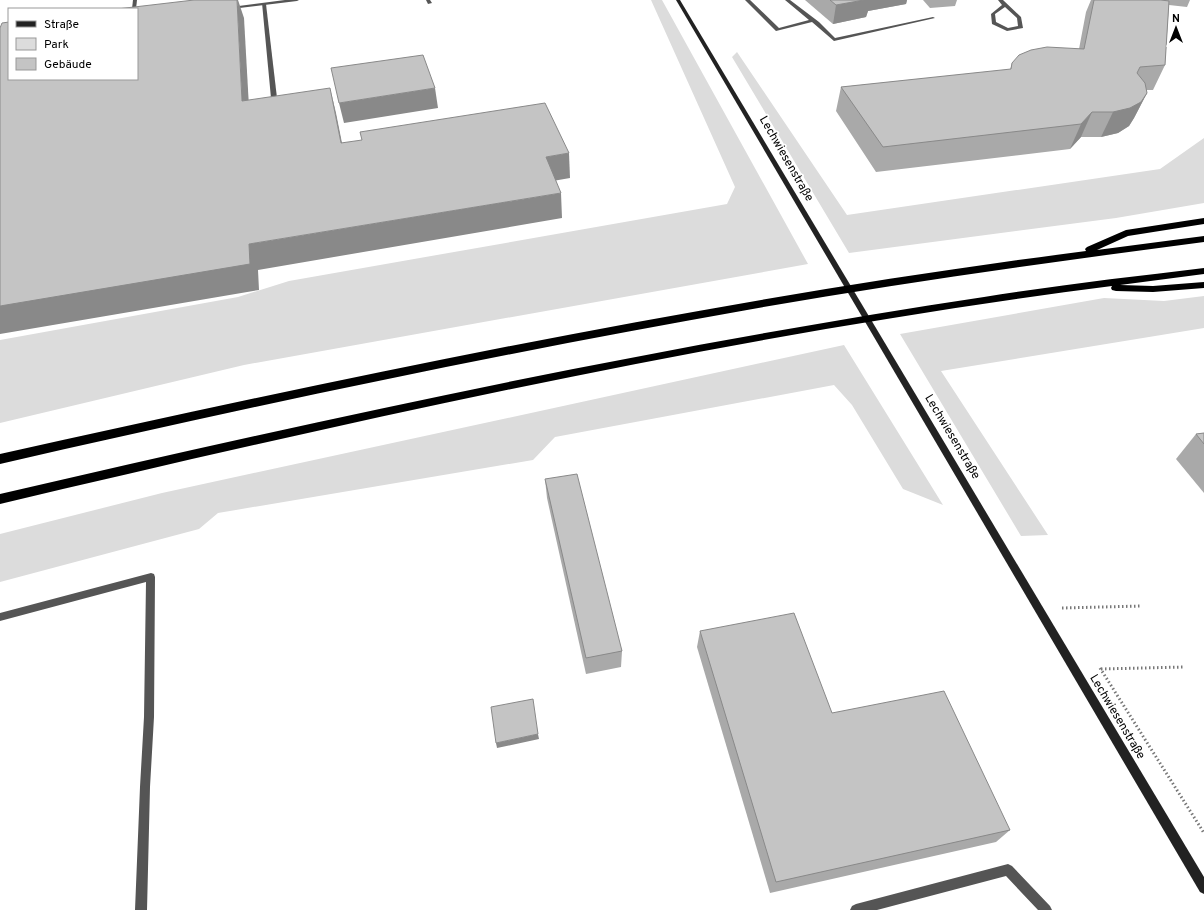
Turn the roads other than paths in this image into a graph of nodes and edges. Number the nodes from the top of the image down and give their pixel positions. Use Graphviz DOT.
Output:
graph roads {
  1 [pos="297,0"];
  2 [pos="678,0"];
  3 [pos="747,0"];
  4 [pos="788,0"];
  5 [pos="1000,0"];
  6 [pos="264,4"];
  7 [pos="1005,5"];
  8 [pos="227,9"];
  9 [pos="934,18"];
  10 [pos="814,20"];
  11 [pos="274,98"];
  12 [pos="1204,221"];
  13 [pos="1204,239"];
  14 [pos="1080,254"];
  15 [pos="1204,271"];
  16 [pos="1204,285"];
  17 [pos="1079,287"];
  18 [pos="0,459"];
  19 [pos="0,498"];
  20 [pos="0,617"];
  21 [pos="1204,888"];
  22 [pos="141,910"];
  23 [pos="856,910"];
  24 [pos="1046,910"];
  1 -- 6 [label="street"];
  2 -- 21 [label="street, Lechwiesenstraße"];
  3 -- 10 [label="street"];
  4 -- 10 [label="street"];
  5 -- 7 [label="street"];
  6 -- 8 [label="street"];
  6 -- 11 [label="street"];
  7 -- 7 [label="street"];
  9 -- 10 [label="street"];
  12 -- 14 [label="highway"];
  13 -- 14 [label="highway"];
  14 -- 18 [label="highway"];
  15 -- 17 [label="highway"];
  16 -- 17 [label="highway"];
  17 -- 19 [label="highway"];
  20 -- 22 [label="street"];
  23 -- 24 [label="street"];
}
